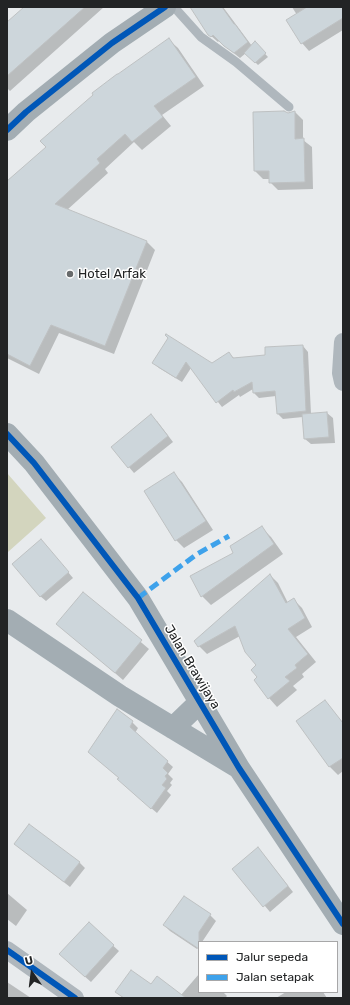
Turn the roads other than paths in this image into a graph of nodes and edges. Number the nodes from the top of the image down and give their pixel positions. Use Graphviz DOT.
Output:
graph roads {
  1 [pos="165,7"];
  2 [pos="174,7"];
  3 [pos="289,107"];
  4 [pos="7,130"];
  5 [pos="343,342"];
  6 [pos="343,382"];
  7 [pos="7,434"];
  8 [pos="7,620"];
  9 [pos="200,702"];
  10 [pos="173,728"];
  11 [pos="239,768"];
  12 [pos="343,924"];
  13 [pos="7,950"];
  14 [pos="75,998"];
  1 -- 4 [label="street"];
  2 -- 3 [label="lane"];
  5 -- 6 [label="street"];
  7 -- 9 [label="street, Jalan Brawijaya"];
  8 -- 10 [label="street, Jalan Brawijaya"];
  9 -- 10 [label="street"];
  9 -- 11 [label="street, Jalan Brawijaya"];
  10 -- 11 [label="street, Jalan Brawijaya"];
  11 -- 12 [label="street, Jalan Brawijaya"];
  13 -- 14 [label="street"];
}
